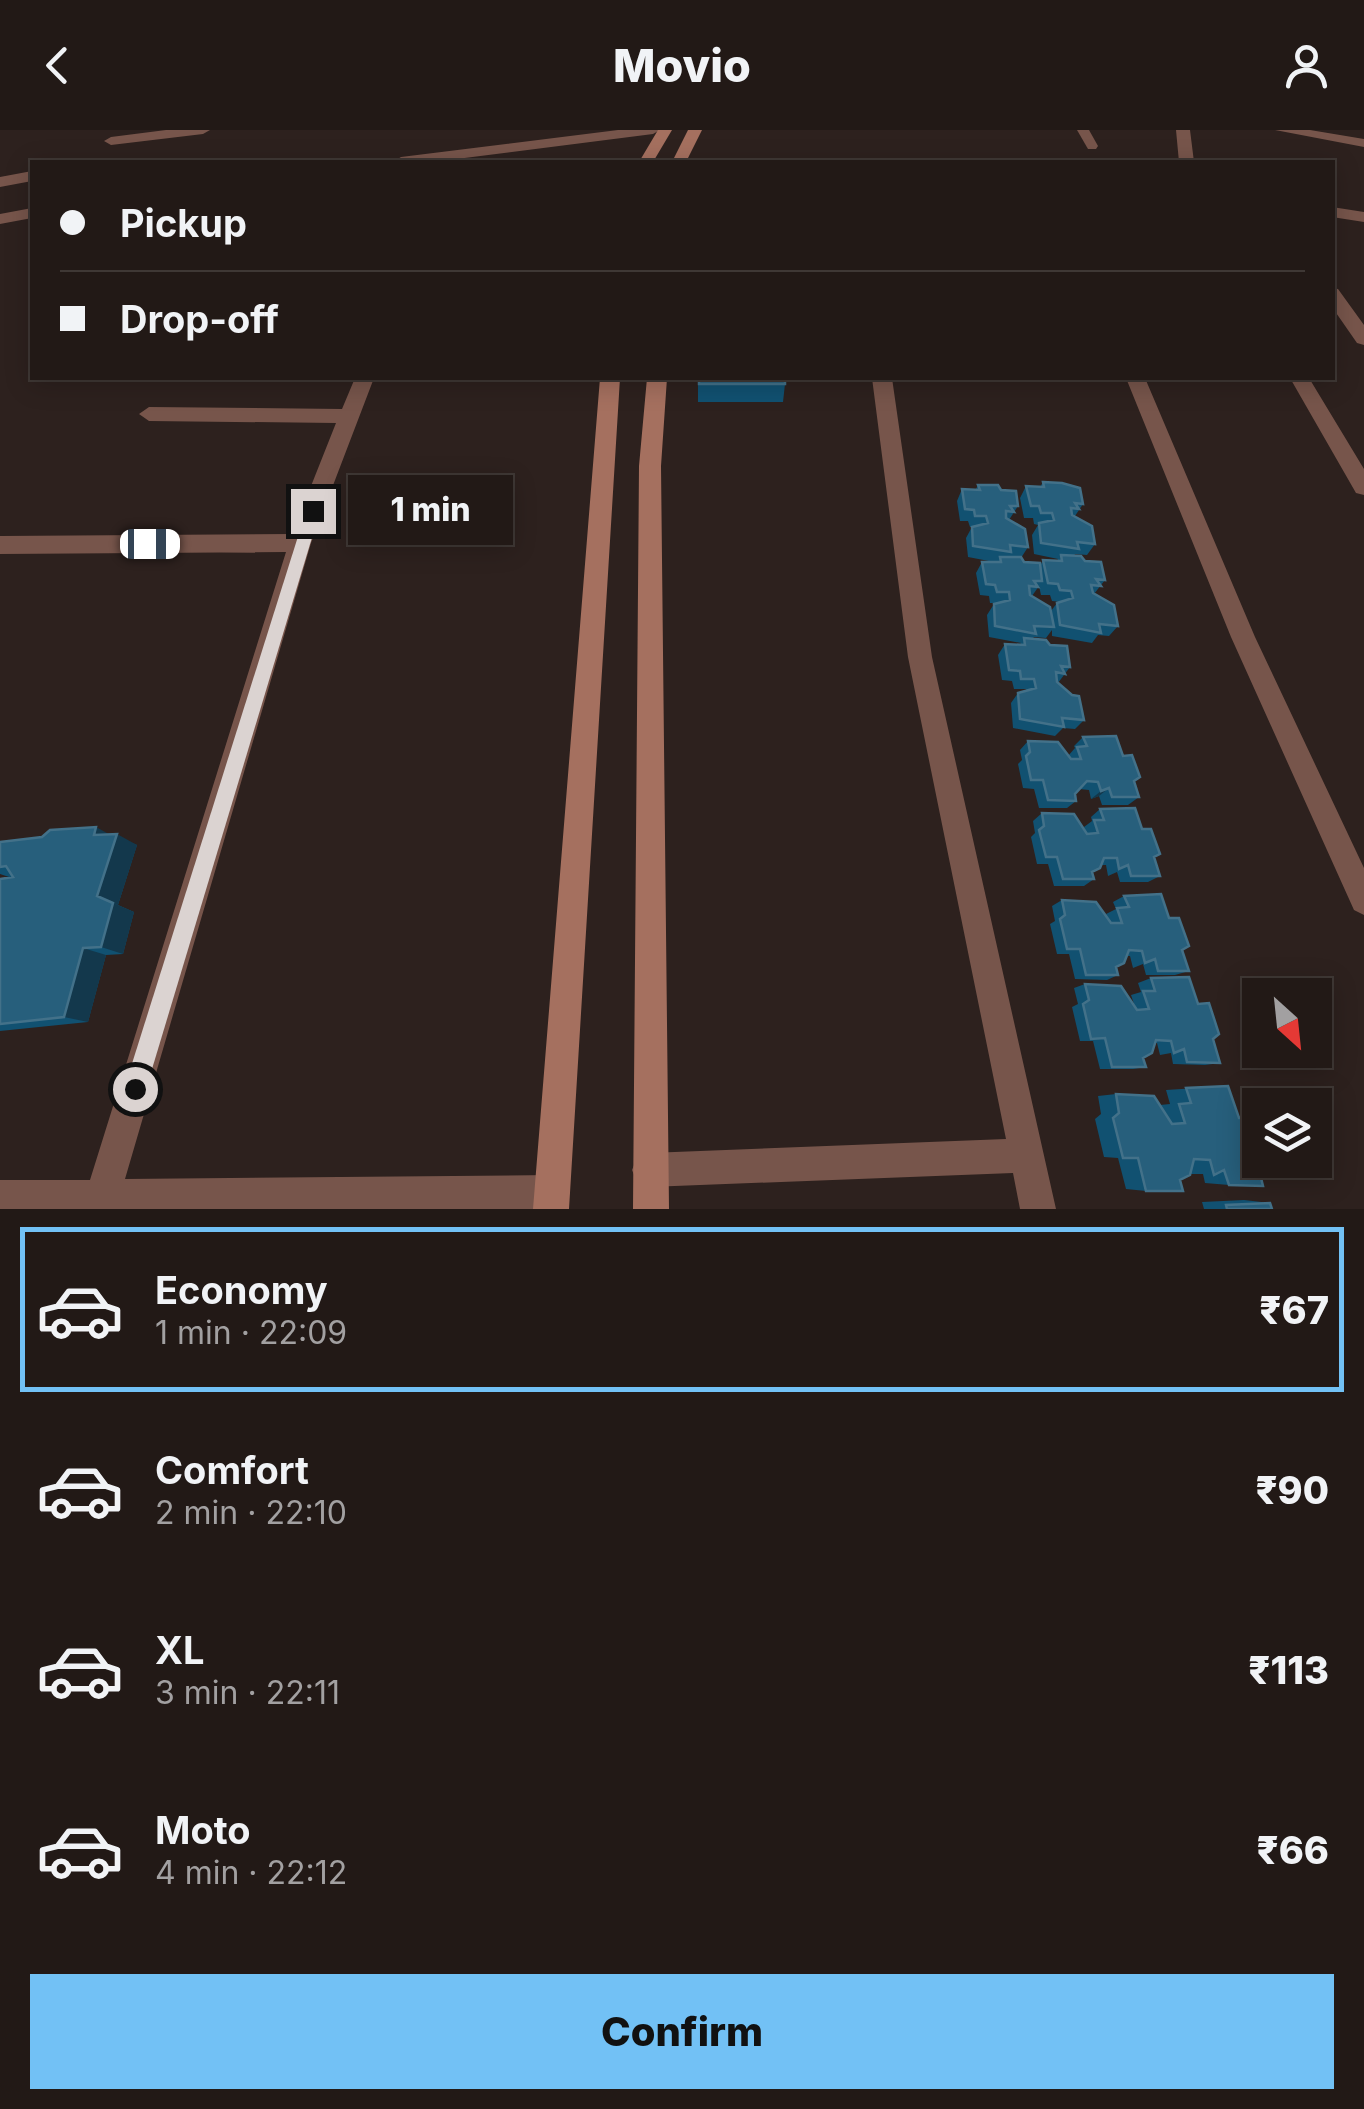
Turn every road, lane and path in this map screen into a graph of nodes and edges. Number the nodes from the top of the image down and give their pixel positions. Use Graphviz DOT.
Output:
graph roads {
  1 [pos="203,130"];
  2 [pos="653,130"];
  3 [pos="665,130"];
  4 [pos="695,130"];
  5 [pos="1083,130"];
  6 [pos="1183,130"];
  7 [pos="1282,130"];
  8 [pos="113,136"];
  9 [pos="529,138"];
  10 [pos="1364,143"];
  11 [pos="1092,146"];
  12 [pos="106,160"];
  13 [pos="412,160"];
  14 [pos="647,160"];
  15 [pos="679,160"];
  16 [pos="1188,160"];
  17 [pos="30,176"];
  18 [pos="0,182"];
  19 [pos="30,213"];
  20 [pos="1335,213"];
  21 [pos="0,219"];
  22 [pos="1361,220"];
  23 [pos="1335,297"];
  24 [pos="1364,338"];
  25 [pos="363,380"];
  26 [pos="610,380"];
  27 [pos="657,380"];
  28 [pos="882,380"];
  29 [pos="1136,380"];
  30 [pos="1301,380"];
  31 [pos="149,414"];
  32 [pos="349,416"];
  33 [pos="1362,482"];
  34 [pos="300,543"];
  35 [pos="0,545"];
  36 [pos="1364,900"];
  37 [pos="1026,1155"];
  38 [pos="649,1170"];
  39 [pos="0,1198"];
  40 [pos="102,1198"];
  41 [pos="551,1201"];
  42 [pos="651,1209"];
  43 [pos="1038,1209"];
  1 -- 8 [label="street"];
  2 -- 9 [label="street"];
  3 -- 14 [label="street"];
  4 -- 15 [label="street"];
  5 -- 11 [label="lane"];
  6 -- 16 [label="street"];
  7 -- 10 [label="street"];
  8 -- 12 [label="street"];
  9 -- 13 [label="street"];
  17 -- 18 [label="street"];
  19 -- 21 [label="street"];
  20 -- 22 [label="street"];
  23 -- 24 [label="street"];
  25 -- 32 [label="street"];
  26 -- 41 [label="street"];
  27 -- 38 [label="street"];
  28 -- 37 [label="street"];
  29 -- 36 [label="street"];
  30 -- 33 [label="street"];
  31 -- 32 [label="street"];
  32 -- 34 [label="street"];
  34 -- 35 [label="street"];
  34 -- 40 [label="street"];
  37 -- 38 [label="street"];
  37 -- 43 [label="street"];
  38 -- 42 [label="street"];
  39 -- 40 [label="street"];
  40 -- 41 [label="street"];
}
